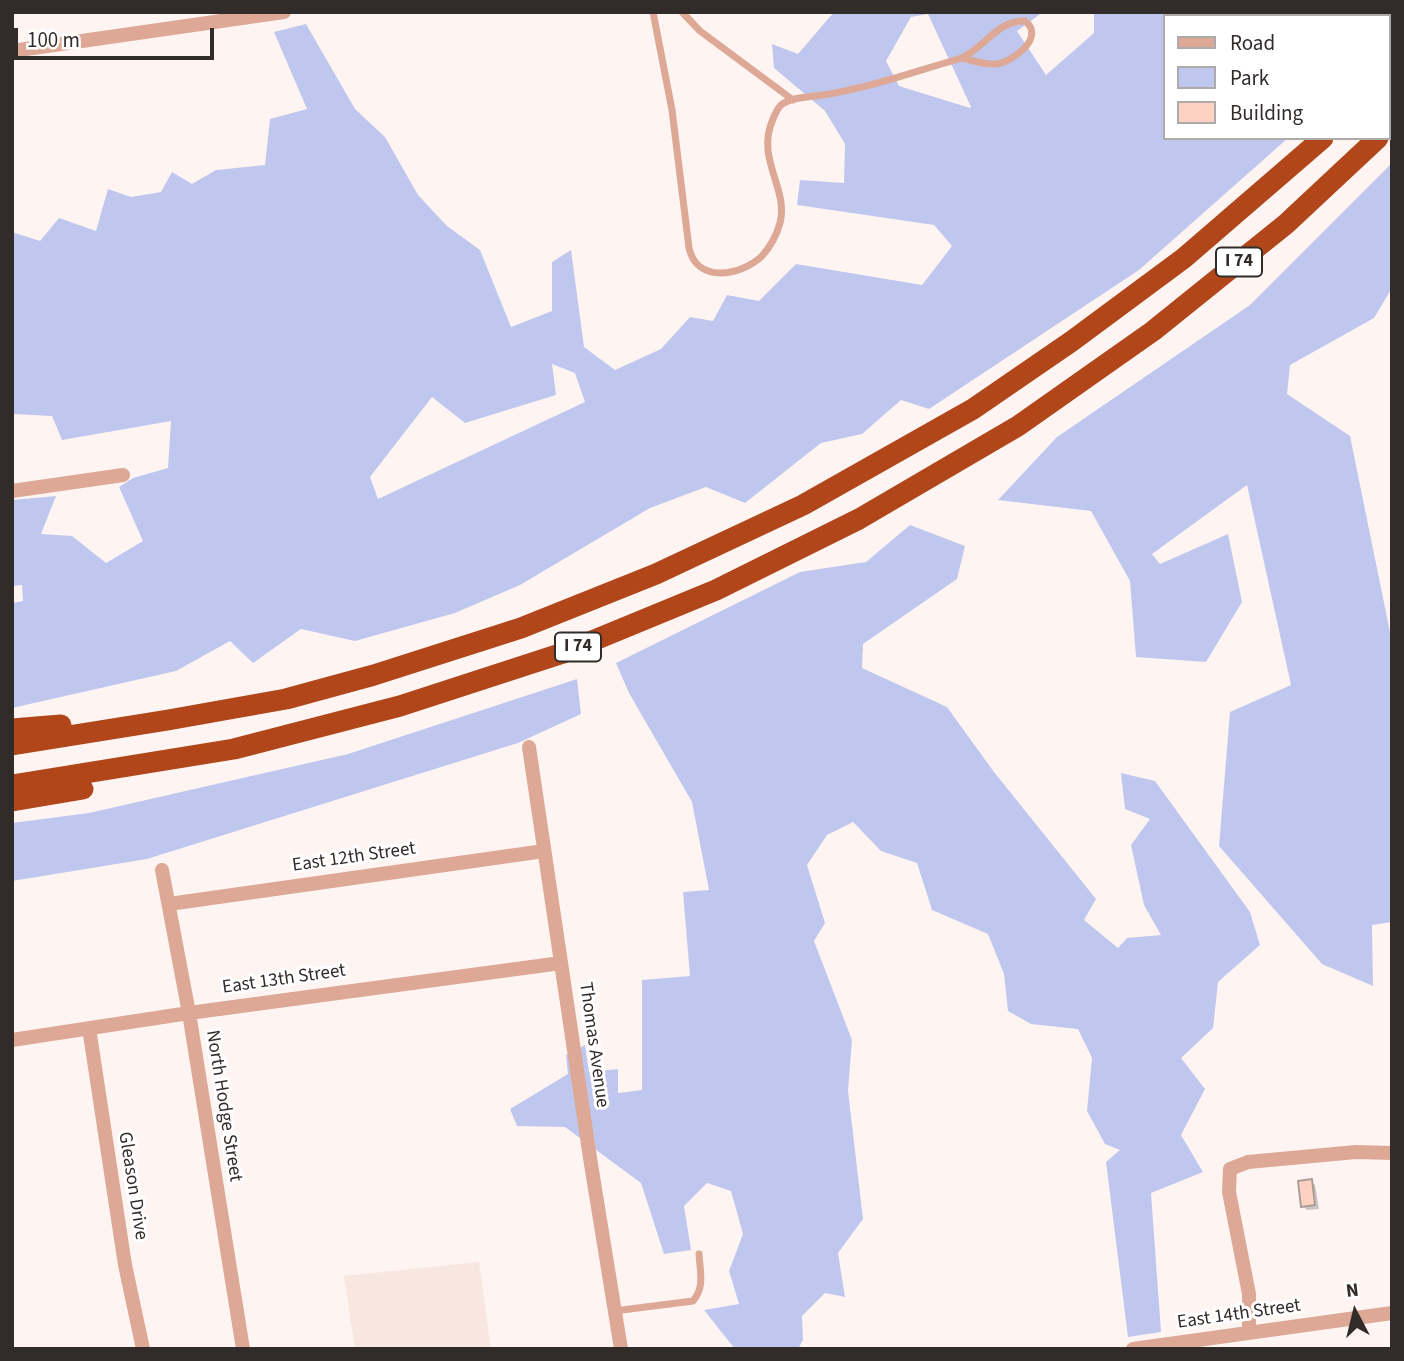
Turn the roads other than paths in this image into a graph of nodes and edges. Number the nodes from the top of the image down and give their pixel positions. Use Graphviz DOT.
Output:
graph roads {
  1 [pos="284,12"];
  2 [pos="653,12"];
  3 [pos="682,12"];
  4 [pos="12,51"];
  5 [pos="962,58"];
  6 [pos="793,100"];
  7 [pos="1321,140"];
  8 [pos="1376,140"];
  9 [pos="123,475"];
  10 [pos="12,491"];
  11 [pos="168,720"];
  12 [pos="12,729"];
  13 [pos="12,745"];
  14 [pos="529,747"];
  15 [pos="234,749"];
  16 [pos="12,785"];
  17 [pos="12,801"];
  18 [pos="544,851"];
  19 [pos="162,870"];
  20 [pos="169,904"];
  21 [pos="561,963"];
  22 [pos="189,1013"];
  23 [pos="89,1028"];
  24 [pos="12,1040"];
  25 [pos="1392,1153"];
  26 [pos="699,1254"];
  27 [pos="614,1311"];
  28 [pos="1392,1313"];
  29 [pos="1249,1333"];
  30 [pos="143,1349"];
  31 [pos="243,1349"];
  32 [pos="621,1349"];
  33 [pos="1133,1349"];
  1 -- 4 [label="street"];
  2 -- 6 [label="lane"];
  3 -- 6 [label="lane"];
  5 -- 5 [label="lane"];
  5 -- 6 [label="lane"];
  7 -- 11 [label="highway, I 74"];
  8 -- 15 [label="highway, I 74"];
  9 -- 10 [label="street"];
  11 -- 12 [label="highway"];
  11 -- 13 [label="highway, I 74"];
  14 -- 18 [label="street, Thomas Avenue"];
  15 -- 16 [label="highway, I 74"];
  15 -- 17 [label="highway"];
  18 -- 20 [label="street, East 12th Street"];
  18 -- 21 [label="street, Thomas Avenue"];
  19 -- 20 [label="street, North Hodge Street"];
  20 -- 22 [label="street, North Hodge Street"];
  21 -- 22 [label="street, East 13th Street"];
  21 -- 27 [label="street, Thomas Avenue"];
  22 -- 23 [label="street, East 13th Street"];
  22 -- 31 [label="street, North Hodge Street"];
  23 -- 24 [label="street, East 13th Street"];
  23 -- 30 [label="street, Gleason Drive"];
  25 -- 29 [label="street"];
  26 -- 27 [label="lane"];
  27 -- 32 [label="street, Thomas Avenue"];
  28 -- 29 [label="street, East 14th Street"];
  29 -- 33 [label="street, East 14th Street"];
}
